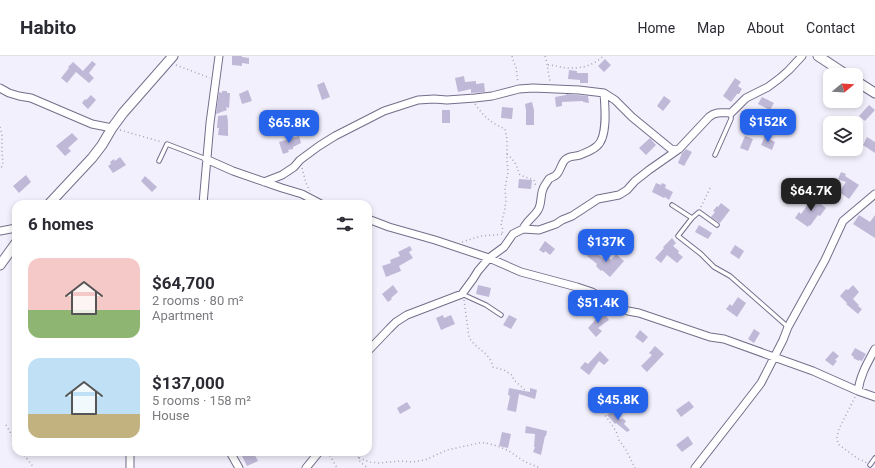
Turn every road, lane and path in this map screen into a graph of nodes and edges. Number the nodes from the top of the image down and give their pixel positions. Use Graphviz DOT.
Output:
graph roads {
  1 [pos="219,56"];
  2 [pos="512,56"];
  3 [pos="545,56"];
  4 [pos="603,56"];
  5 [pos="802,56"];
  6 [pos="818,56"];
  7 [pos="171,58"];
  8 [pos="548,64"];
  9 [pos="836,68"];
  10 [pos="216,79"];
  11 [pos="863,86"];
  12 [pos="0,88"];
  13 [pos="552,88"];
  14 [pos="519,89"];
  15 [pos="604,93"];
  16 [pos="875,94"];
  17 [pos="475,98"];
  18 [pos="731,113"];
  19 [pos="0,127"];
  20 [pos="112,128"];
  21 [pos="167,144"];
  22 [pos="679,149"];
  23 [pos="1,151"];
  24 [pos="507,154"];
  25 [pos="715,155"];
  26 [pos="206,159"];
  27 [pos="300,160"];
  28 [pos="159,161"];
  29 [pos="0,170"];
  30 [pos="264,182"];
  31 [pos="711,186"];
  32 [pos="543,188"];
  33 [pos="875,194"];
  34 [pos="311,198"];
  35 [pos="53,200"];
  36 [pos="203,200"];
  37 [pos="314,200"];
  38 [pos="672,205"];
  39 [pos="699,212"];
  40 [pos="692,218"];
  41 [pos="372,221"];
  42 [pos="717,225"];
  43 [pos="12,229"];
  44 [pos="523,229"];
  45 [pos="0,231"];
  46 [pos="502,234"];
  47 [pos="513,234"];
  48 [pos="454,247"];
  49 [pos="12,249"];
  50 [pos="489,258"];
  51 [pos="0,266"];
  52 [pos="463,295"];
  53 [pos="501,315"];
  54 [pos="788,327"];
  55 [pos="372,347"];
  56 [pos="875,349"];
  57 [pos="774,358"];
  58 [pos="525,390"];
  59 [pos="858,391"];
  60 [pos="875,397"];
  61 [pos="594,399"];
  62 [pos="6,425"];
  63 [pos="12,435"];
  64 [pos="25,456"];
  65 [pos="130,456"];
  66 [pos="232,456"];
  67 [pos="316,456"];
  68 [pos="330,456"];
  69 [pos="357,456"];
  70 [pos="359,458"];
  71 [pos="875,458"];
  72 [pos="870,465"];
  73 [pos="34,468"];
  74 [pos="130,468"];
  75 [pos="239,468"];
  76 [pos="306,468"];
  77 [pos="338,468"];
  78 [pos="368,468"];
  79 [pos="539,468"];
  80 [pos="635,468"];
  81 [pos="695,468"];
  1 -- 10 [label="street"];
  2 -- 14 [label="path"];
  3 -- 8 [label="path"];
  4 -- 8 [label="path"];
  5 -- 18 [label="street"];
  6 -- 9 [label="street"];
  7 -- 10 [label="path"];
  7 -- 20 [label="street"];
  8 -- 13 [label="path"];
  10 -- 26 [label="street"];
  11 -- 16 [label="street"];
  12 -- 20 [label="street"];
  13 -- 14 [label="street"];
  13 -- 15 [label="street"];
  14 -- 17 [label="street"];
  15 -- 22 [label="street"];
  15 -- 32 [label="street"];
  17 -- 24 [label="path"];
  17 -- 27 [label="street"];
  18 -- 22 [label="street"];
  18 -- 25 [label="lane"];
  19 -- 23 [label="path"];
  20 -- 21 [label="path"];
  20 -- 35 [label="street"];
  21 -- 26 [label="lane"];
  21 -- 28 [label="lane"];
  22 -- 44 [label="street"];
  23 -- 29 [label="path"];
  24 -- 32 [label="path"];
  24 -- 46 [label="path"];
  26 -- 30 [label="street"];
  26 -- 36 [label="street"];
  27 -- 30 [label="street"];
  27 -- 34 [label="path"];
  30 -- 34 [label="street"];
  31 -- 39 [label="path"];
  32 -- 44 [label="street"];
  33 -- 54 [label="street"];
  34 -- 37 [label="street"];
  38 -- 40 [label="lane"];
  39 -- 40 [label="lane"];
  39 -- 42 [label="lane"];
  40 -- 54 [label="lane"];
  41 -- 48 [label="street"];
  43 -- 45 [label="street"];
  44 -- 47 [label="street"];
  46 -- 47 [label="path"];
  46 -- 48 [label="path"];
  47 -- 50 [label="street"];
  48 -- 50 [label="street"];
  49 -- 51 [label="street"];
  50 -- 52 [label="street"];
  50 -- 57 [label="street"];
  52 -- 53 [label="lane"];
  52 -- 55 [label="street"];
  52 -- 58 [label="path"];
  54 -- 57 [label="street"];
  56 -- 59 [label="street"];
  57 -- 59 [label="street"];
  57 -- 81 [label="street"];
  59 -- 60 [label="street"];
  59 -- 72 [label="path"];
  61 -- 80 [label="path"];
  62 -- 63 [label="path"];
  64 -- 73 [label="path"];
  65 -- 74 [label="street"];
  66 -- 75 [label="street"];
  67 -- 76 [label="street"];
  68 -- 77 [label="path"];
  69 -- 70 [label="path"];
  70 -- 78 [label="path"];
  70 -- 79 [label="path"];
  71 -- 72 [label="lane"];
}
